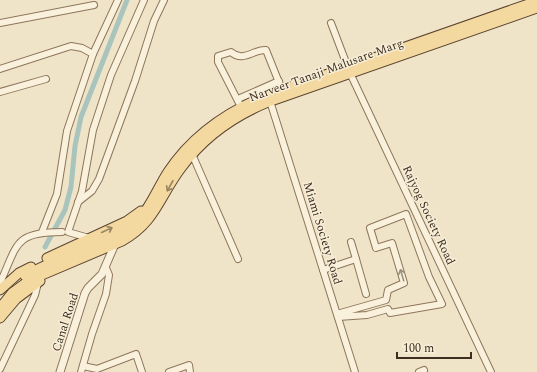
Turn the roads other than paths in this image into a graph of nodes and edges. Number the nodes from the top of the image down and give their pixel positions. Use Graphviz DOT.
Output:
graph roads {
  1 [pos="118,0"];
  2 [pos="144,0"];
  3 [pos="164,0"];
  4 [pos="537,1"];
  5 [pos="94,5"];
  6 [pos="537,8"];
  7 [pos="0,23"];
  8 [pos="331,23"];
  9 [pos="428,42"];
  10 [pos="93,54"];
  11 [pos="0,69"];
  12 [pos="349,70"];
  13 [pos="46,79"];
  14 [pos="281,85"];
  15 [pos="0,92"];
  16 [pos="270,101"];
  17 [pos="239,103"];
  18 [pos="192,154"];
  19 [pos="78,203"];
  20 [pos="151,203"];
  21 [pos="42,232"];
  22 [pos="65,232"];
  23 [pos="89,238"];
  24 [pos="351,242"];
  25 [pos="115,244"];
  26 [pos="104,248"];
  27 [pos="238,259"];
  28 [pos="356,260"];
  29 [pos="107,265"];
  30 [pos="323,270"];
  31 [pos="38,282"];
  32 [pos="0,283"];
  33 [pos="0,290"];
  34 [pos="366,294"];
  35 [pos="1,304"];
  36 [pos="363,307"];
  37 [pos="366,315"];
  38 [pos="338,316"];
  39 [pos="0,318"];
  40 [pos="0,369"];
  41 [pos="82,369"];
  42 [pos="98,371"];
  43 [pos="60,372"];
  44 [pos="142,372"];
  45 [pos="169,372"];
  46 [pos="190,372"];
  47 [pos="355,372"];
  48 [pos="491,372"];
  1 -- 10 [label="street"];
  2 -- 19 [label="street"];
  3 -- 19 [label="street"];
  4 -- 9 [label="main road, Narveer Tanaji Malusare Marg"];
  5 -- 7 [label="street"];
  6 -- 9 [label="main road, Narveer Tanaji Malusare Marg"];
  8 -- 12 [label="street, Rajyog Society Road"];
  9 -- 12 [label="main road, Narveer Tanaji Malusare Marg"];
  10 -- 11 [label="street"];
  10 -- 21 [label="street"];
  12 -- 14 [label="main road, Narveer Tanaji Malusare Marg"];
  12 -- 16 [label="main road, Narveer Tanaji Malusare Marg"];
  12 -- 48 [label="street, Rajyog Society Road"];
  13 -- 15 [label="street"];
  14 -- 17 [label="main road, Narveer Tanaji Malusare Marg"];
  14 -- 17 [label="street"];
  16 -- 18 [label="main road, Narveer Tanaji Malusare Marg"];
  16 -- 30 [label="street, Miami Society Road"];
  17 -- 20 [label="main road, Narveer Tanaji Malusare Marg"];
  18 -- 25 [label="main road, Narveer Tanaji Malusare Marg, one-way"];
  18 -- 27 [label="street"];
  19 -- 22 [label="street"];
  23 -- 20 [label="main road, one-way"];
  20 -- 35 [label="main road, Narveer Tanaji Malusare Marg"];
  21 -- 22 [label="street"];
  21 -- 32 [label="street"];
  22 -- 23 [label="street"];
  23 -- 33 [label="main road"];
  24 -- 28 [label="street"];
  25 -- 26 [label="main road, Narveer Tanaji Malusare Marg"];
  25 -- 29 [label="street, Canal Road"];
  26 -- 31 [label="main road"];
  26 -- 35 [label="main road"];
  28 -- 30 [label="street"];
  28 -- 34 [label="street"];
  29 -- 41 [label="street"];
  29 -- 43 [label="street, Canal Road"];
  30 -- 38 [label="street, Miami Society Road"];
  31 -- 39 [label="main road"];
  31 -- 40 [label="street"];
  36 -- 37 [label="street"];
  36 -- 37 [label="street, one-way"];
  36 -- 38 [label="street"];
  37 -- 38 [label="street"];
  38 -- 47 [label="street, Miami Society Road"];
  41 -- 42 [label="street"];
  42 -- 44 [label="street"];
  45 -- 46 [label="street"];
}
